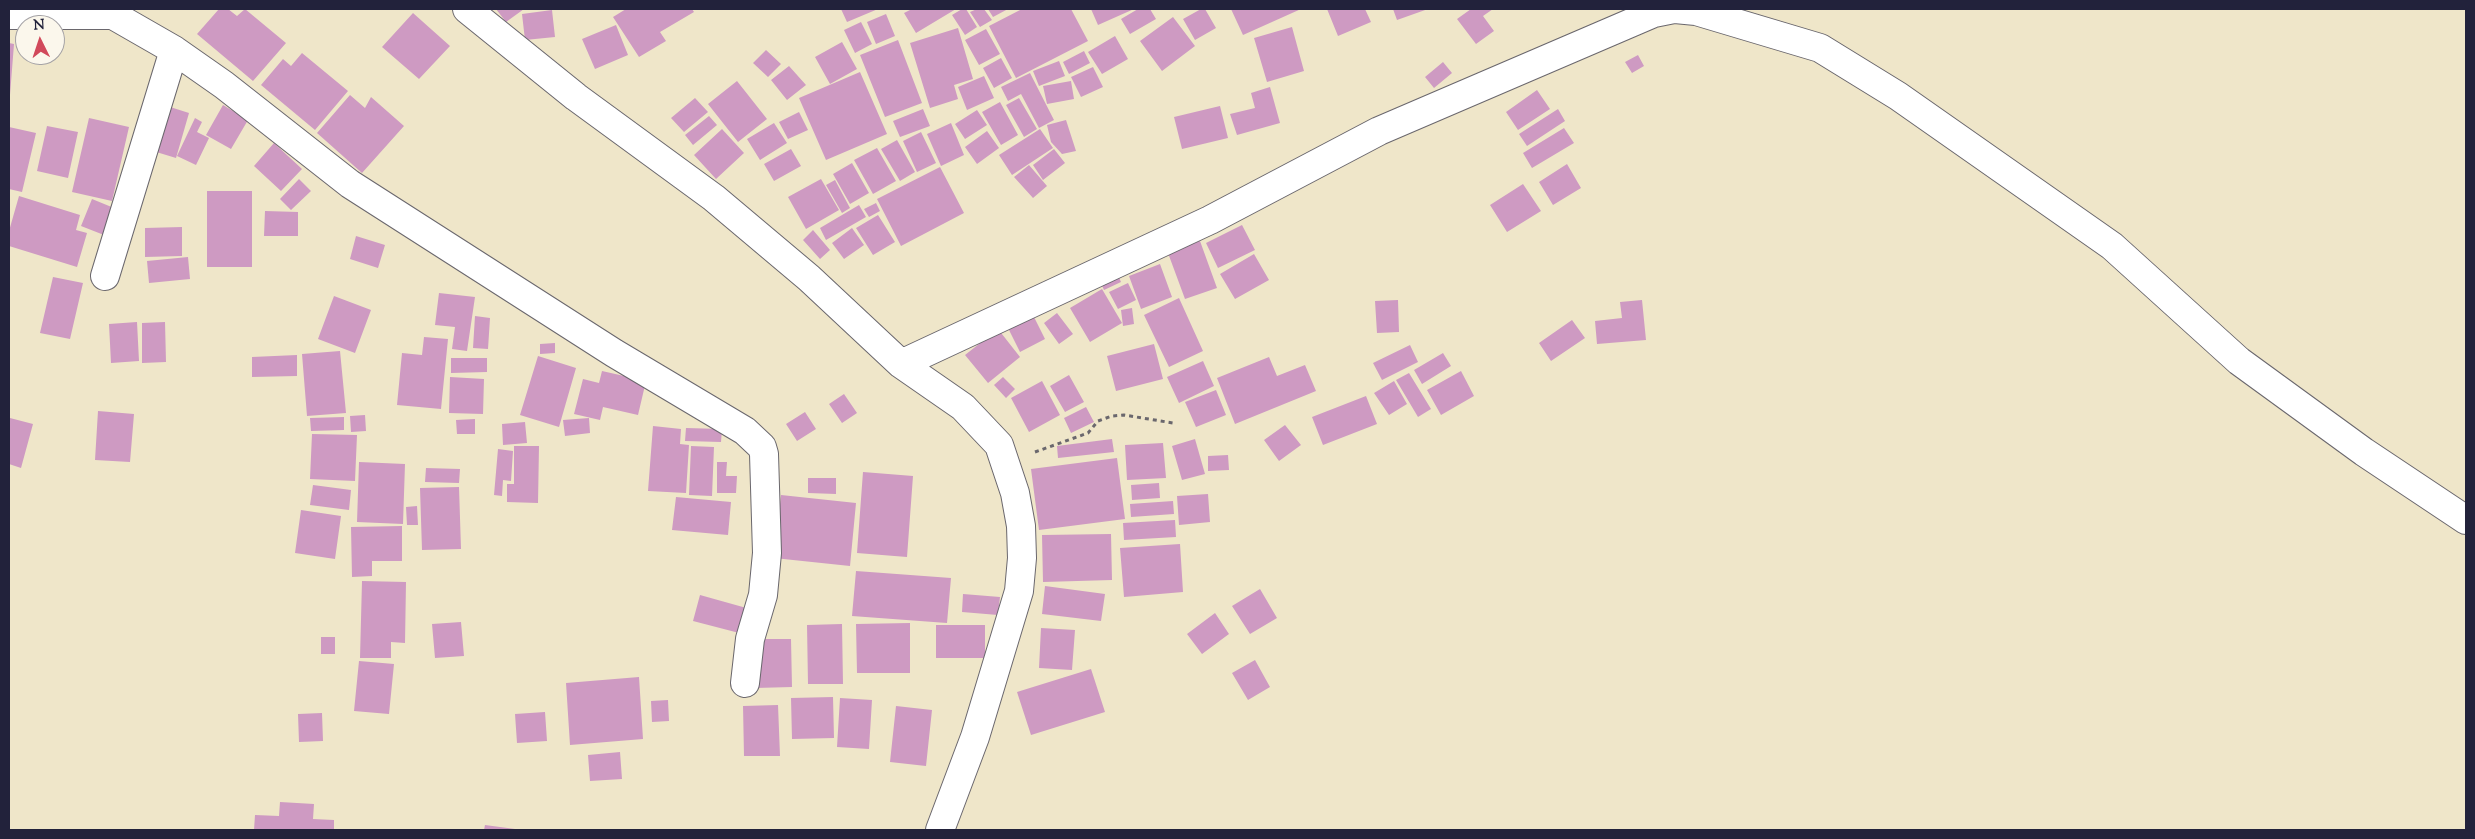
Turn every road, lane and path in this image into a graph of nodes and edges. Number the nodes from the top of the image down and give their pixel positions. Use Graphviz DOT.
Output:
graph roads {
  1 [pos="467,9"];
  2 [pos="1675,9"];
  3 [pos="116,12"];
  4 [pos="9,14"];
  5 [pos="174,50"];
  6 [pos="105,276"];
  7 [pos="902,364"];
  8 [pos="1173,423"];
  9 [pos="1006,462"];
  10 [pos="2466,520"];
  11 [pos="745,683"];
  12 [pos="940,830"];
  1 -- 7 [label="street"];
  2 -- 7 [label="street"];
  2 -- 10 [label="street"];
  3 -- 4 [label="street"];
  3 -- 5 [label="street"];
  5 -- 6 [label="street"];
  5 -- 11 [label="street"];
  7 -- 9 [label="street"];
  8 -- 9 [label="path"];
  9 -- 12 [label="street"];
}
